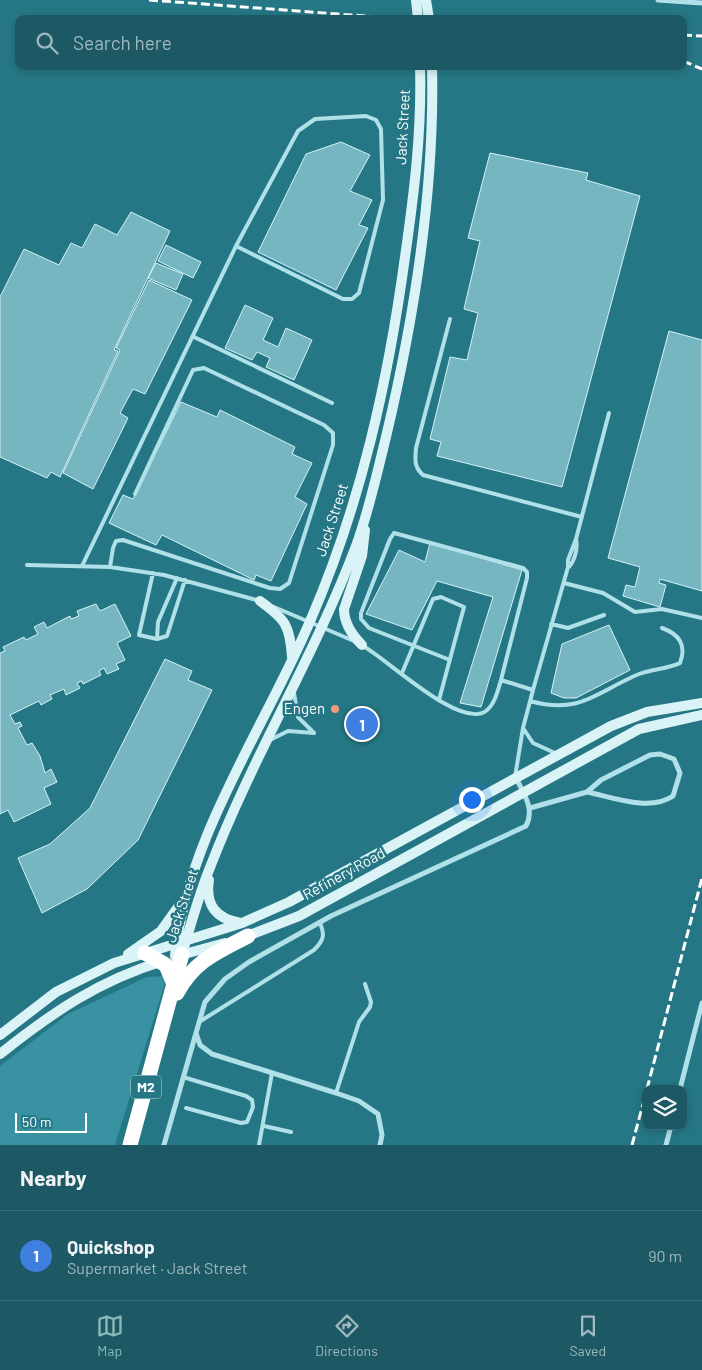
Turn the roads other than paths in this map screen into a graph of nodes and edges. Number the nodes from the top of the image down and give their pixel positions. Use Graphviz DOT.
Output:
graph roads {
  1 [pos="416,0"];
  2 [pos="426,0"];
  3 [pos="658,0"];
  4 [pos="702,3"];
  5 [pos="418,15"];
  6 [pos="428,15"];
  7 [pos="420,70"];
  8 [pos="432,70"];
  9 [pos="236,246"];
  10 [pos="450,319"];
  11 [pos="194,337"];
  12 [pos="332,403"];
  13 [pos="609,413"];
  14 [pos="135,494"];
  15 [pos="367,509"];
  16 [pos="582,517"];
  17 [pos="26,565"];
  18 [pos="82,566"];
  19 [pos="110,567"];
  20 [pos="153,573"];
  21 [pos="177,578"];
  22 [pos="185,580"];
  23 [pos="564,583"];
  24 [pos="260,601"];
  25 [pos="604,615"];
  26 [pos="702,618"];
  27 [pos="311,621"];
  28 [pos="551,624"];
  29 [pos="323,627"];
  30 [pos="662,628"];
  31 [pos="157,639"];
  32 [pos="362,646"];
  33 [pos="413,647"];
  34 [pos="292,660"];
  35 [pos="450,660"];
  36 [pos="402,673"];
  37 [pos="501,680"];
  38 [pos="295,684"];
  39 [pos="533,690"];
  40 [pos="439,700"];
  41 [pos="530,701"];
  42 [pos="702,703"];
  43 [pos="647,712"];
  44 [pos="702,715"];
  45 [pos="651,726"];
  46 [pos="523,728"];
  47 [pos="265,746"];
  48 [pos="560,755"];
  49 [pos="515,777"];
  50 [pos="586,792"];
  51 [pos="524,793"];
  52 [pos="530,808"];
  53 [pos="211,864"];
  54 [pos="185,897"];
  55 [pos="320,923"];
  56 [pos="245,930"];
  57 [pos="176,951"];
  58 [pos="145,953"];
  59 [pos="114,963"];
  60 [pos="365,984"];
  61 [pos="702,1003"];
  62 [pos="197,1023"];
  63 [pos="161,1029"];
  64 [pos="196,1033"];
  65 [pos="0,1035"];
  66 [pos="0,1054"];
  67 [pos="272,1073"];
  68 [pos="182,1077"];
  69 [pos="681,1085"];
  70 [pos="336,1092"];
  71 [pos="186,1108"];
  72 [pos="264,1126"];
  73 [pos="670,1130"];
  74 [pos="291,1132"];
  75 [pos="130,1145"];
  76 [pos="164,1145"];
  77 [pos="259,1145"];
  78 [pos="380,1145"];
  79 [pos="666,1145"];
  1 -- 5 [label="main road"];
  2 -- 6 [label="main road"];
  3 -- 4 [label="street"];
  7 -- 27 [label="main road, Jack Street"];
  8 -- 15 [label="main road, Jack Street"];
  9 -- 9 [label="lane"];
  9 -- 11 [label="lane"];
  10 -- 16 [label="lane"];
  11 -- 12 [label="lane"];
  11 -- 18 [label="lane"];
  13 -- 16 [label="lane"];
  14 -- 19 [label="lane"];
  15 -- 29 [label="main road, Jack Street"];
  15 -- 32 [label="main road"];
  16 -- 23 [label="lane"];
  17 -- 18 [label="lane"];
  18 -- 19 [label="lane"];
  19 -- 20 [label="lane"];
  20 -- 21 [label="lane"];
  20 -- 31 [label="lane"];
  21 -- 22 [label="lane"];
  21 -- 31 [label="lane"];
  22 -- 24 [label="lane"];
  22 -- 31 [label="lane"];
  23 -- 26 [label="lane"];
  23 -- 28 [label="lane"];
  24 -- 27 [label="lane"];
  24 -- 34 [label="main road"];
  25 -- 28 [label="lane"];
  27 -- 29 [label="lane"];
  27 -- 34 [label="main road, Jack Street"];
  28 -- 39 [label="lane"];
  29 -- 32 [label="lane"];
  29 -- 38 [label="main road, Jack Street"];
  30 -- 41 [label="lane"];
  32 -- 36 [label="lane"];
  33 -- 35 [label="lane"];
  33 -- 35 [label="lane"];
  33 -- 36 [label="lane"];
  33 -- 37 [label="lane"];
  34 -- 54 [label="main road, Jack Street"];
  35 -- 40 [label="lane"];
  36 -- 40 [label="lane"];
  37 -- 39 [label="lane"];
  37 -- 40 [label="lane"];
  38 -- 47 [label="main road, Jack Street"];
  38 -- 47 [label="lane"];
  39 -- 41 [label="lane"];
  41 -- 46 [label="lane"];
  42 -- 43 [label="main road, Refinery Road"];
  43 -- 45 [label="main road"];
  43 -- 48 [label="main road, Refinery Road"];
  44 -- 45 [label="main road, Refinery Road"];
  45 -- 51 [label="main road, Refinery Road"];
  46 -- 48 [label="lane"];
  46 -- 49 [label="lane"];
  47 -- 53 [label="main road, Jack Street"];
  48 -- 49 [label="main road, Refinery Road"];
  49 -- 51 [label="street"];
  49 -- 56 [label="main road, Refinery Road"];
  50 -- 50 [label="street"];
  50 -- 52 [label="street"];
  51 -- 52 [label="street"];
  51 -- 56 [label="main road, Refinery Road"];
  52 -- 55 [label="street"];
  53 -- 56 [label="main road"];
  53 -- 57 [label="main road, Jack Street"];
  54 -- 57 [label="main road, Jack Street"];
  54 -- 59 [label="main road"];
  55 -- 62 [label="street"];
  55 -- 62 [label="lane"];
  56 -- 57 [label="main road, Refinery Road"];
  56 -- 57 [label="main road, Refinery Road"];
  56 -- 63 [label="highway"];
  57 -- 58 [label="highway"];
  57 -- 58 [label="main road, Refinery Road"];
  57 -- 63 [label="highway"];
  57 -- 66 [label="main road, Refinery Road"];
  58 -- 59 [label="main road, Refinery Road"];
  59 -- 65 [label="main road, Refinery Road"];
  60 -- 70 [label="lane"];
  61 -- 69 [label="street"];
  62 -- 64 [label="street"];
  63 -- 75 [label="highway, M2"];
  64 -- 67 [label="street"];
  64 -- 68 [label="street"];
  67 -- 70 [label="street"];
  67 -- 72 [label="lane"];
  68 -- 71 [label="lane"];
  68 -- 76 [label="street"];
  70 -- 78 [label="street"];
  72 -- 74 [label="lane"];
  72 -- 77 [label="lane"];
  73 -- 79 [label="street"];
}
